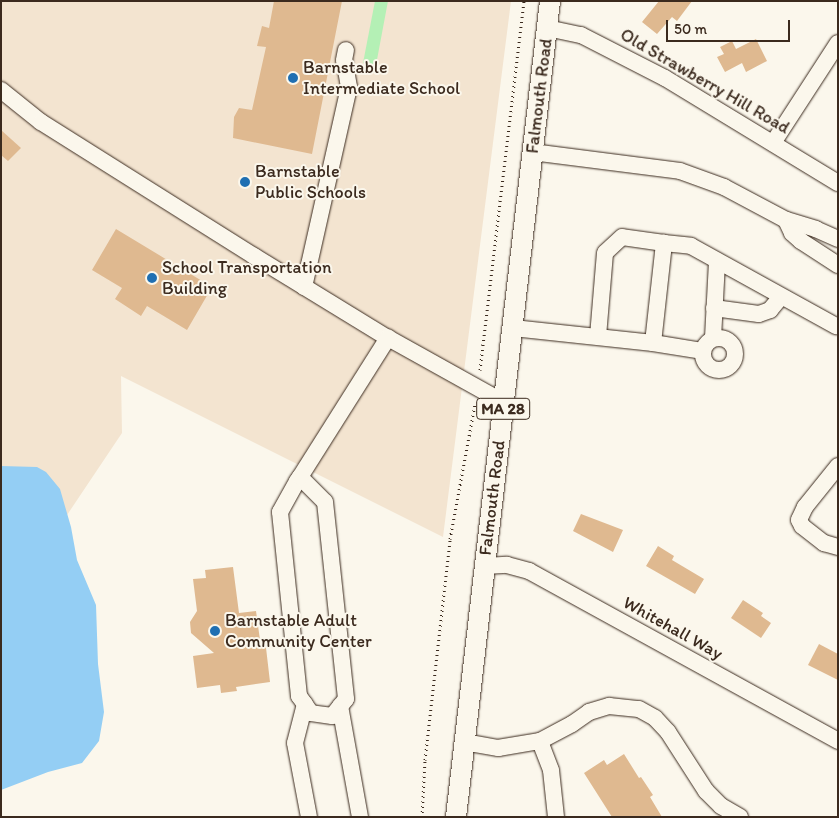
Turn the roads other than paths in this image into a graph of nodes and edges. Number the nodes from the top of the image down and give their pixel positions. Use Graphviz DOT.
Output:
graph roads {
  1 [pos="550,1"];
  2 [pos="546,28"];
  3 [pos="838,42"];
  4 [pos="346,50"];
  5 [pos="1,90"];
  6 [pos="773,143"];
  7 [pos="532,152"];
  8 [pos="838,183"];
  9 [pos="786,220"];
  10 [pos="838,239"];
  11 [pos="664,243"];
  12 [pos="717,261"];
  13 [pos="838,265"];
  14 [pos="304,287"];
  15 [pos="781,297"];
  16 [pos="714,308"];
  17 [pos="836,326"];
  18 [pos="513,328"];
  19 [pos="598,337"];
  20 [pos="388,338"];
  21 [pos="653,343"];
  22 [pos="503,402"];
  23 [pos="838,466"];
  24 [pos="300,476"];
  25 [pos="838,547"];
  26 [pos="485,566"];
  27 [pos="305,704"];
  28 [pos="340,706"];
  29 [pos="540,741"];
  30 [pos="838,741"];
  31 [pos="464,742"];
  32 [pos="309,817"];
  33 [pos="360,817"];
  34 [pos="456,817"];
  35 [pos="556,817"];
  36 [pos="740,817"];
  1 -- 2 [label="main road, Falmouth Road / MA 28"];
  2 -- 6 [label="street, Old Strawberry Hill Road"];
  2 -- 7 [label="main road, Falmouth Road / MA 28"];
  3 -- 6 [label="street"];
  4 -- 14 [label="street"];
  5 -- 14 [label="street"];
  6 -- 8 [label="street, Old Strawberry Hill Road"];
  7 -- 9 [label="street"];
  7 -- 18 [label="main road, Falmouth Road / MA 28"];
  9 -- 10 [label="street"];
  9 -- 13 [label="street"];
  11 -- 12 [label="street"];
  11 -- 19 [label="street"];
  11 -- 21 [label="street"];
  12 -- 15 [label="street"];
  12 -- 16 [label="street"];
  14 -- 20 [label="street"];
  15 -- 16 [label="street"];
  15 -- 17 [label="street"];
  16 -- 21 [label="street"];
  18 -- 19 [label="street"];
  18 -- 22 [label="main road, Falmouth Road / MA 28"];
  19 -- 21 [label="street"];
  20 -- 22 [label="street"];
  20 -- 24 [label="street"];
  22 -- 26 [label="main road, Falmouth Road / MA 28"];
  23 -- 25 [label="street"];
  24 -- 27 [label="street"];
  24 -- 28 [label="street"];
  26 -- 30 [label="street, Whitehall Way"];
  26 -- 31 [label="main road, Falmouth Road / MA 28"];
  27 -- 28 [label="street"];
  27 -- 32 [label="street"];
  28 -- 33 [label="street"];
  29 -- 31 [label="street"];
  29 -- 35 [label="street"];
  29 -- 36 [label="street"];
  31 -- 34 [label="main road, Falmouth Road / MA 28"];
}
